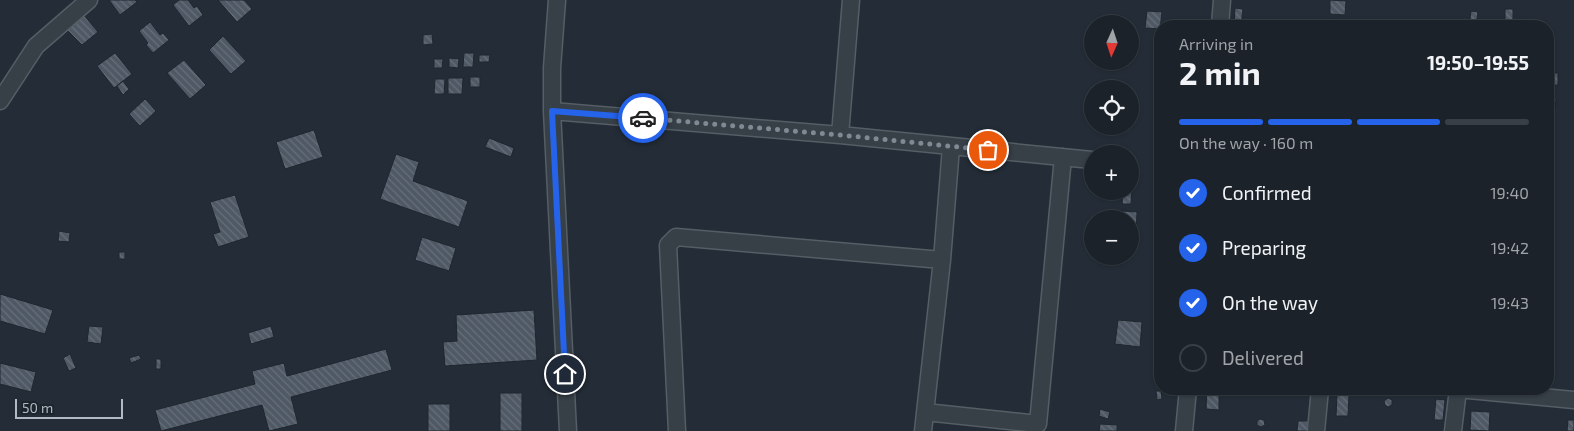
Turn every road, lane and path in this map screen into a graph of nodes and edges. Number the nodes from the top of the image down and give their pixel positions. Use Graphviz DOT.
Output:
graph roads {
  1 [pos="89,0"];
  2 [pos="557,0"];
  3 [pos="851,0"];
  4 [pos="1222,0"];
  5 [pos="1220,20"];
  6 [pos="0,101"];
  7 [pos="552,111"];
  8 [pos="840,135"];
  9 [pos="950,147"];
  10 [pos="1063,157"];
  11 [pos="1084,159"];
  12 [pos="942,260"];
  13 [pos="1187,395"];
  14 [pos="1319,395"];
  15 [pos="1457,395"];
  16 [pos="1521,395"];
  17 [pos="1574,400"];
  18 [pos="925,412"];
  19 [pos="568,431"];
  20 [pos="677,431"];
  21 [pos="923,431"];
  22 [pos="1184,431"];
  23 [pos="1316,431"];
  24 [pos="1453,431"];
  1 -- 6 [label="street"];
  2 -- 7 [label="street"];
  3 -- 8 [label="street"];
  4 -- 5 [label="street"];
  7 -- 8 [label="street"];
  7 -- 19 [label="street"];
  8 -- 9 [label="street"];
  9 -- 10 [label="street"];
  9 -- 12 [label="street"];
  10 -- 11 [label="street"];
  10 -- 18 [label="street"];
  12 -- 18 [label="street"];
  12 -- 20 [label="street"];
  13 -- 22 [label="street"];
  14 -- 23 [label="street"];
  15 -- 24 [label="street"];
  16 -- 17 [label="street"];
  18 -- 21 [label="street"];
}
